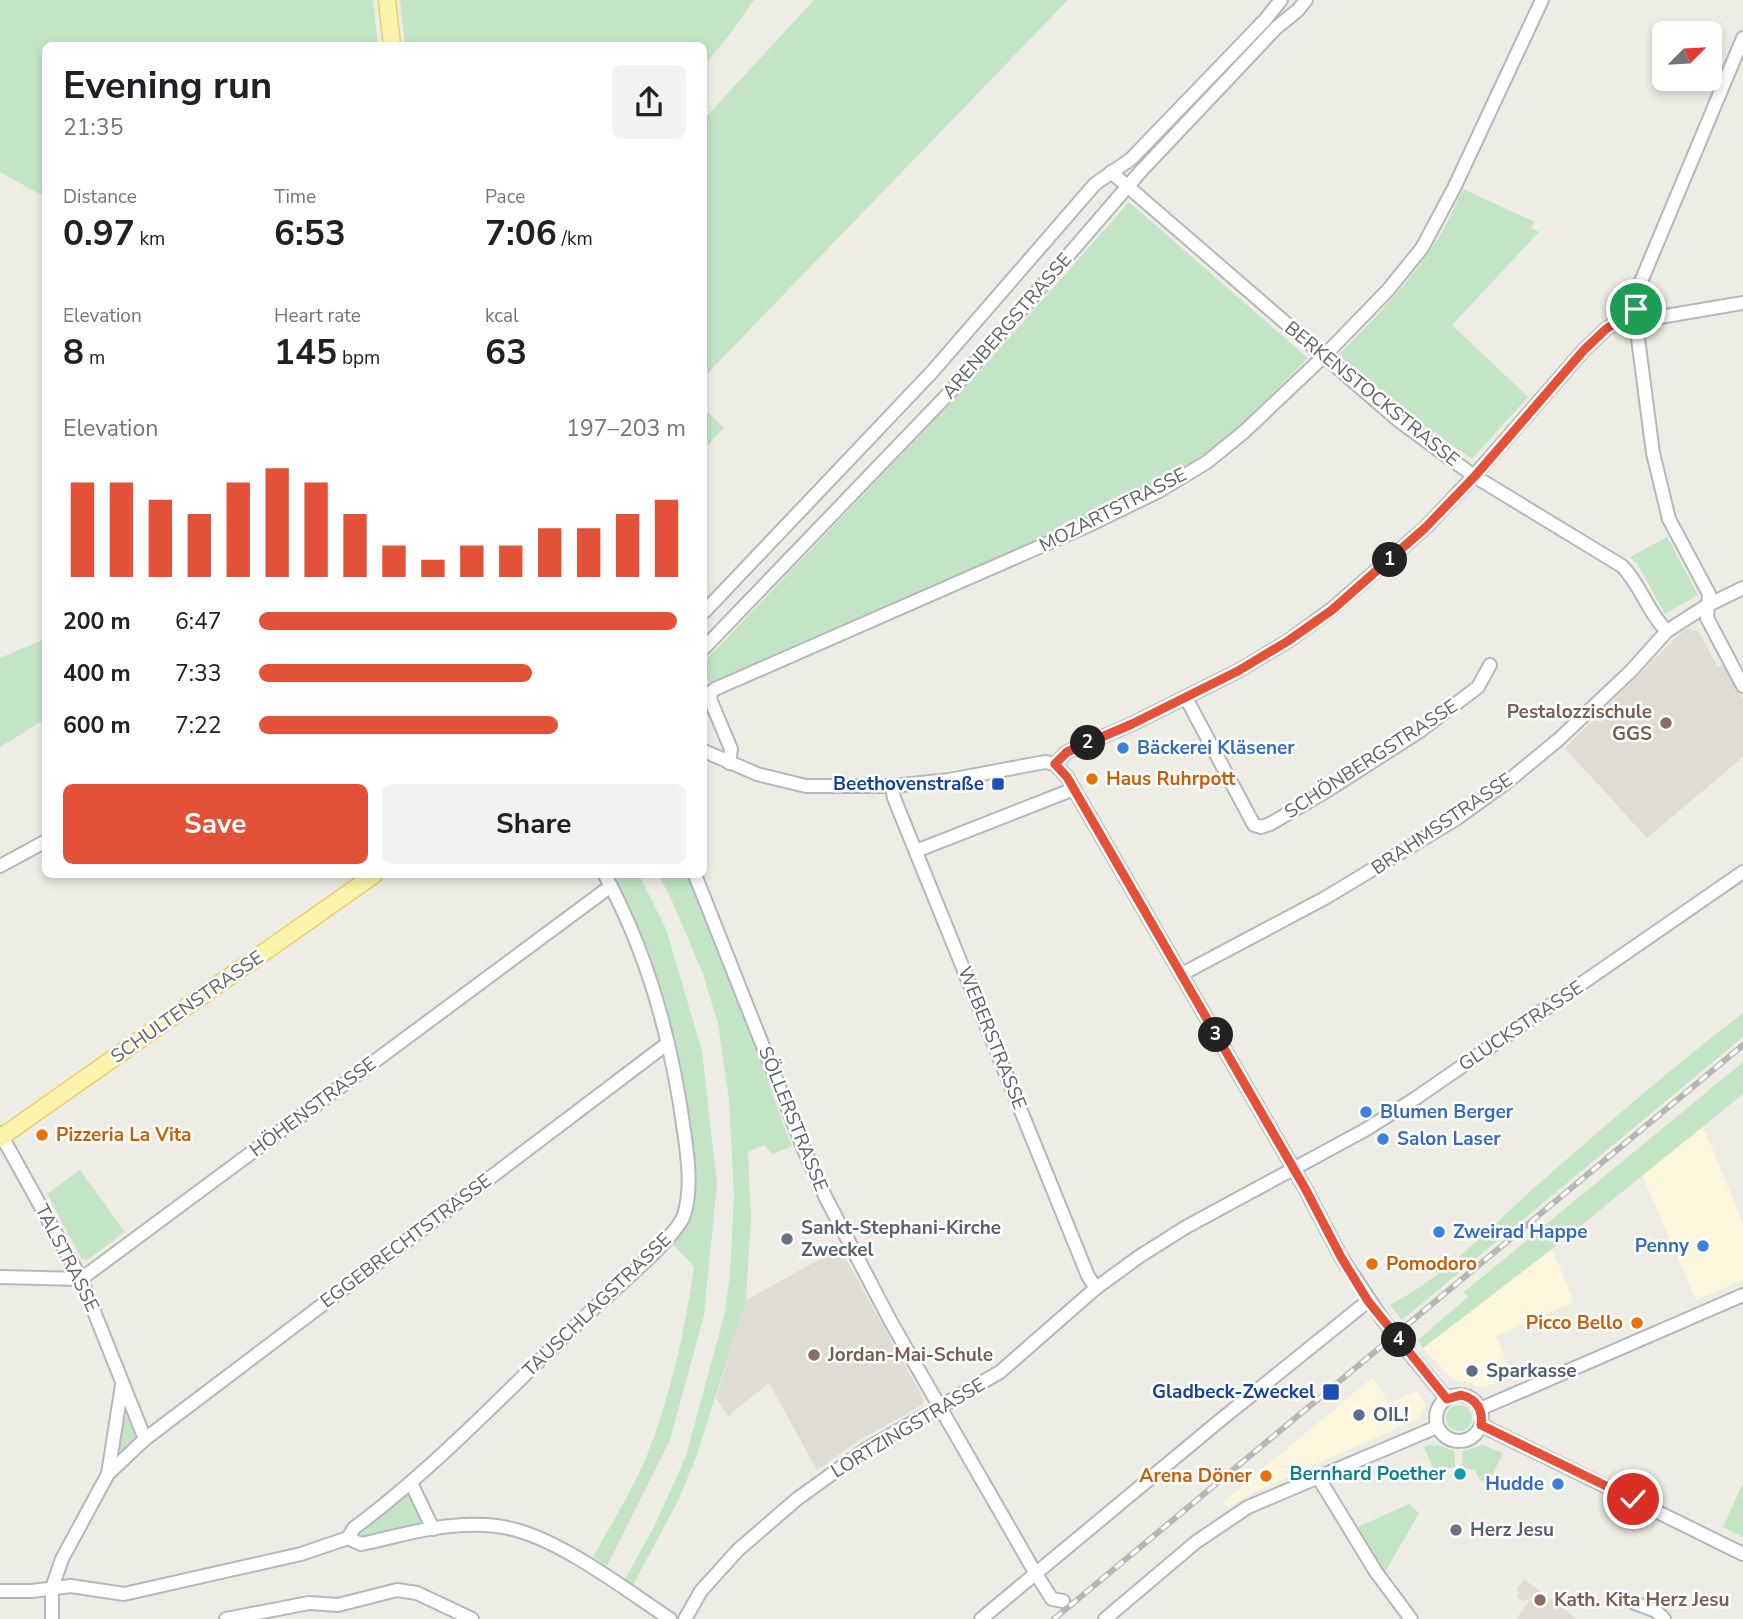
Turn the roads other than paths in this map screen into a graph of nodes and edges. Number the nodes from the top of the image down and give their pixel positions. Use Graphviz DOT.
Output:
graph roads {
  1 [pos="387,0"];
  2 [pos="1281,0"];
  3 [pos="1306,0"];
  4 [pos="1542,0"];
  5 [pos="1743,38"];
  6 [pos="392,42"];
  7 [pos="1111,172"];
  8 [pos="1127,187"];
  9 [pos="1743,303"];
  10 [pos="1636,309"];
  11 [pos="1648,319"];
  12 [pos="1626,320"];
  13 [pos="1637,331"];
  14 [pos="1323,357"];
  15 [pos="1475,476"];
  16 [pos="1743,588"];
  17 [pos="1706,606"];
  18 [pos="707,608"];
  19 [pos="1667,631"];
  20 [pos="707,645"];
  21 [pos="1490,665"];
  22 [pos="1743,686"];
  23 [pos="1186,698"];
  24 [pos="707,752"];
  25 [pos="729,763"];
  26 [pos="1055,764"];
  27 [pos="892,786"];
  28 [pos="1074,789"];
  29 [pos="42,843"];
  30 [pos="916,852"];
  31 [pos="0,866"];
  32 [pos="1743,872"];
  33 [pos="370,878"];
  34 [pos="696,878"];
  35 [pos="608,881"];
  36 [pos="1182,974"];
  37 [pos="668,1043"];
  38 [pos="1,1136"];
  39 [pos="1292,1168"];
  40 [pos="0,1277"];
  41 [pos="81,1279"];
  42 [pos="1096,1288"];
  43 [pos="1743,1295"];
  44 [pos="1368,1301"];
  45 [pos="123,1383"];
  46 [pos="1447,1399"];
  47 [pos="940,1406"];
  48 [pos="1480,1409"];
  49 [pos="1481,1425"];
  50 [pos="1437,1427"];
  51 [pos="145,1439"];
  52 [pos="108,1474"];
  53 [pos="1318,1477"];
  54 [pos="411,1483"];
  55 [pos="432,1529"];
  56 [pos="348,1538"];
  57 [pos="1743,1554"];
  58 [pos="1036,1574"];
  59 [pos="52,1588"];
  60 [pos="0,1591"];
  61 [pos="1063,1601"];
  62 [pos="1632,1602"];
  63 [pos="52,1619"];
  64 [pos="226,1619"];
  65 [pos="472,1619"];
  66 [pos="670,1619"];
  67 [pos="685,1619"];
  68 [pos="981,1619"];
  69 [pos="1105,1619"];
  70 [pos="1411,1619"];
  71 [pos="1664,1619"];
  1 -- 6 [label="main road"];
  2 -- 7 [label="street, ARENBERGSTRASSE"];
  3 -- 8 [label="street, ARENBERGSTRASSE"];
  4 -- 14 [label="street, MOZARTSTRASSE"];
  5 -- 10 [label="street"];
  7 -- 8 [label="street, BERKENSTOCKSTRASSE"];
  7 -- 18 [label="street, ARENBERGSTRASSE"];
  8 -- 14 [label="street, BERKENSTOCKSTRASSE"];
  8 -- 20 [label="street, ARENBERGSTRASSE"];
  9 -- 11 [label="street"];
  10 -- 11 [label="street"];
  10 -- 12 [label="street"];
  11 -- 13 [label="street"];
  12 -- 13 [label="street"];
  12 -- 15 [label="street"];
  13 -- 17 [label="street"];
  14 -- 15 [label="street, BERKENSTOCKSTRASSE"];
  14 -- 25 [label="street, MOZARTSTRASSE"];
  15 -- 19 [label="street, BERKENSTOCKSTRASSE"];
  15 -- 23 [label="street"];
  16 -- 17 [label="street, BRAHMSSTRASSE"];
  17 -- 19 [label="street, BRAHMSSTRASSE"];
  17 -- 22 [label="street"];
  19 -- 36 [label="street, BRAHMSSTRASSE"];
  21 -- 23 [label="street, SCHÖNBERGSTRASSE"];
  23 -- 26 [label="street"];
  24 -- 25 [label="street"];
  25 -- 27 [label="street"];
  26 -- 27 [label="street"];
  26 -- 28 [label="street"];
  27 -- 30 [label="street, WEBERSTRASSE"];
  28 -- 30 [label="street"];
  28 -- 36 [label="street"];
  29 -- 31 [label="street"];
  30 -- 42 [label="street, WEBERSTRASSE"];
  32 -- 39 [label="street, GLUCKSTRASSE"];
  33 -- 38 [label="main road, SCHULTENSTRASSE"];
  34 -- 47 [label="street, SÖLLERSTRASSE"];
  35 -- 37 [label="street, TAUSCHLAGSTRASSE"];
  35 -- 41 [label="street, HÖHENSTRASSE"];
  36 -- 39 [label="street"];
  37 -- 51 [label="street, EGGEBRECHTSTRASSE"];
  37 -- 54 [label="street, TAUSCHLAGSTRASSE"];
  38 -- 41 [label="street, TALSTRASSE"];
  39 -- 42 [label="street, LORTZINGSTRASSE"];
  39 -- 44 [label="street"];
  40 -- 41 [label="street"];
  41 -- 45 [label="street, TALSTRASSE"];
  42 -- 47 [label="street, LORTZINGSTRASSE"];
  43 -- 48 [label="street"];
  44 -- 46 [label="street, bridge"];
  44 -- 58 [label="street"];
  45 -- 51 [label="street, TALSTRASSE"];
  45 -- 52 [label="street"];
  46 -- 48 [label="street"];
  46 -- 50 [label="street"];
  47 -- 58 [label="street, SÖLLERSTRASSE"];
  47 -- 67 [label="street, LORTZINGSTRASSE"];
  48 -- 49 [label="street"];
  49 -- 50 [label="street"];
  49 -- 57 [label="street"];
  50 -- 53 [label="street"];
  51 -- 52 [label="street"];
  52 -- 59 [label="street"];
  53 -- 69 [label="street"];
  53 -- 70 [label="street"];
  54 -- 55 [label="street"];
  54 -- 56 [label="street, TAUSCHLAGSTRASSE"];
  55 -- 56 [label="street, TAUSCHLAGSTRASSE"];
  55 -- 66 [label="street, TAUSCHLAGSTRASSE"];
  56 -- 59 [label="street, TAUSCHLAGSTRASSE"];
  58 -- 61 [label="street, SÖLLERSTRASSE"];
  58 -- 68 [label="street"];
  59 -- 60 [label="street, TAUSCHLAGSTRASSE"];
  59 -- 63 [label="street"];
  62 -- 71 [label="street"];
  64 -- 65 [label="street"];
}
